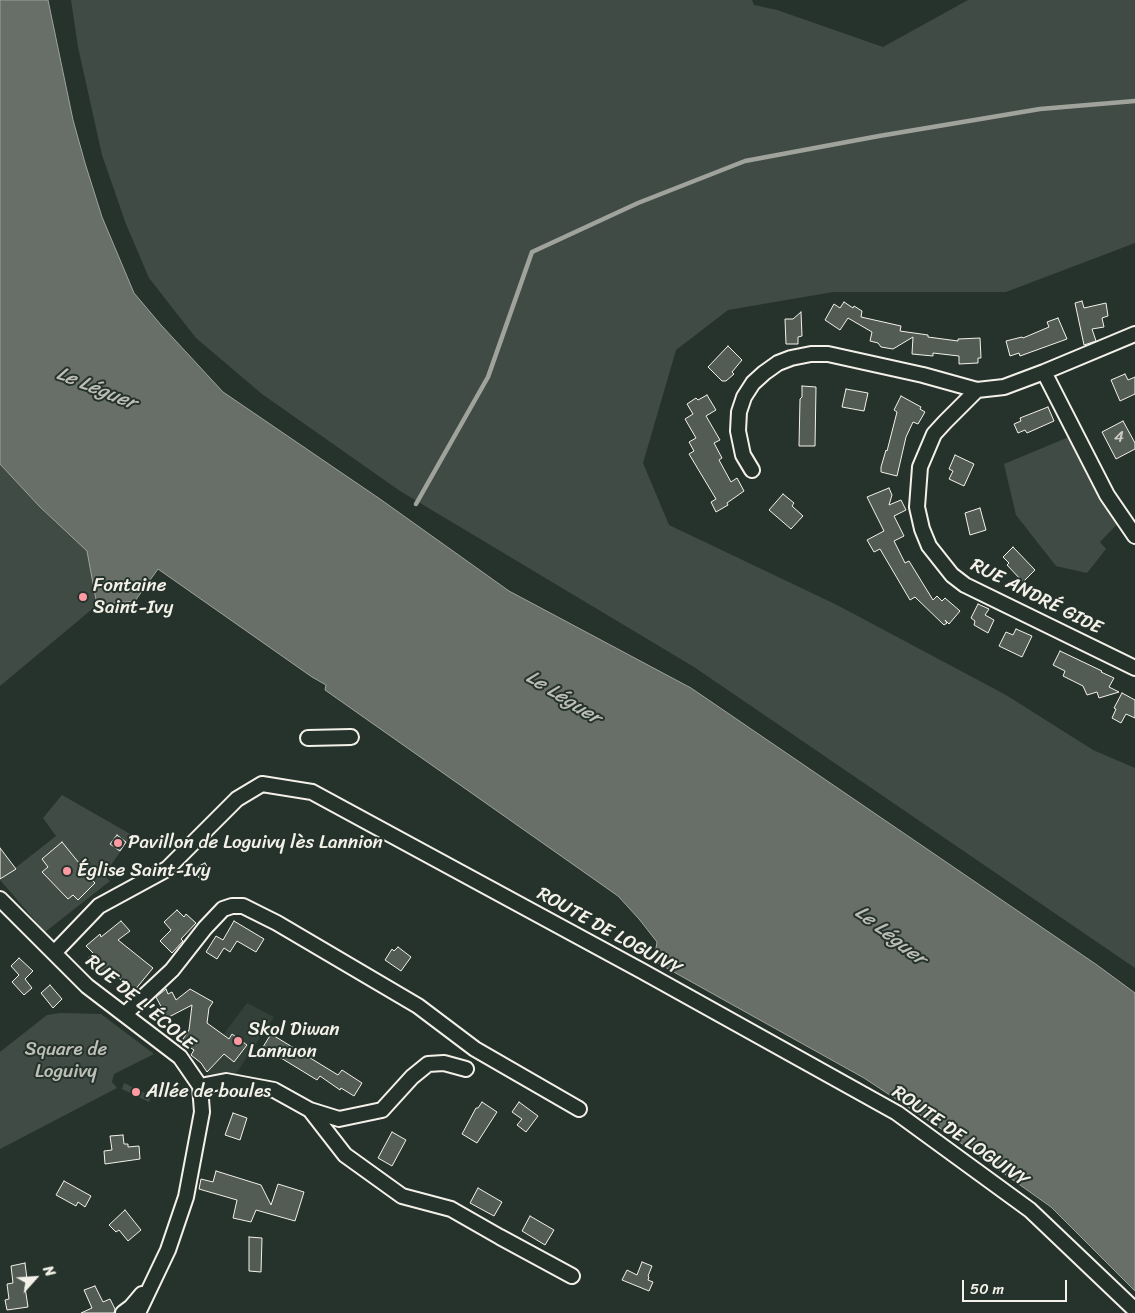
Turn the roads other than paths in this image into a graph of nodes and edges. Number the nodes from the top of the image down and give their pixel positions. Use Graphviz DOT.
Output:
graph roads {
  1 [pos="1135,334"];
  2 [pos="1044,372"];
  3 [pos="978,390"];
  4 [pos="752,470"];
  5 [pos="1135,536"];
  6 [pos="1135,668"];
  7 [pos="351,737"];
  8 [pos="308,738"];
  9 [pos="0,899"];
  10 [pos="54,953"];
  11 [pos="125,1014"];
  12 [pos="466,1069"];
  13 [pos="200,1086"];
  14 [pos="579,1109"];
  15 [pos="310,1110"];
  16 [pos="168,1250"];
  17 [pos="572,1276"];
  18 [pos="1135,1310"];
  19 [pos="123,1313"];
  20 [pos="138,1313"];
  1 -- 2 [label="street"];
  2 -- 3 [label="street"];
  2 -- 5 [label="street"];
  3 -- 4 [label="street"];
  3 -- 6 [label="street, RUE ANDRÉ GIDE"];
  7 -- 8 [label="street"];
  9 -- 10 [label="street, RUE DE L'ÉCOLE"];
  10 -- 11 [label="street, RUE DE L'ÉCOLE"];
  10 -- 18 [label="street, ROUTE DE LOGUIVY"];
  11 -- 13 [label="street, RUE DE L'ÉCOLE"];
  11 -- 14 [label="street"];
  12 -- 15 [label="street"];
  13 -- 15 [label="street"];
  13 -- 16 [label="street"];
  15 -- 17 [label="street"];
  16 -- 19 [label="street"];
  16 -- 20 [label="street"];
}
